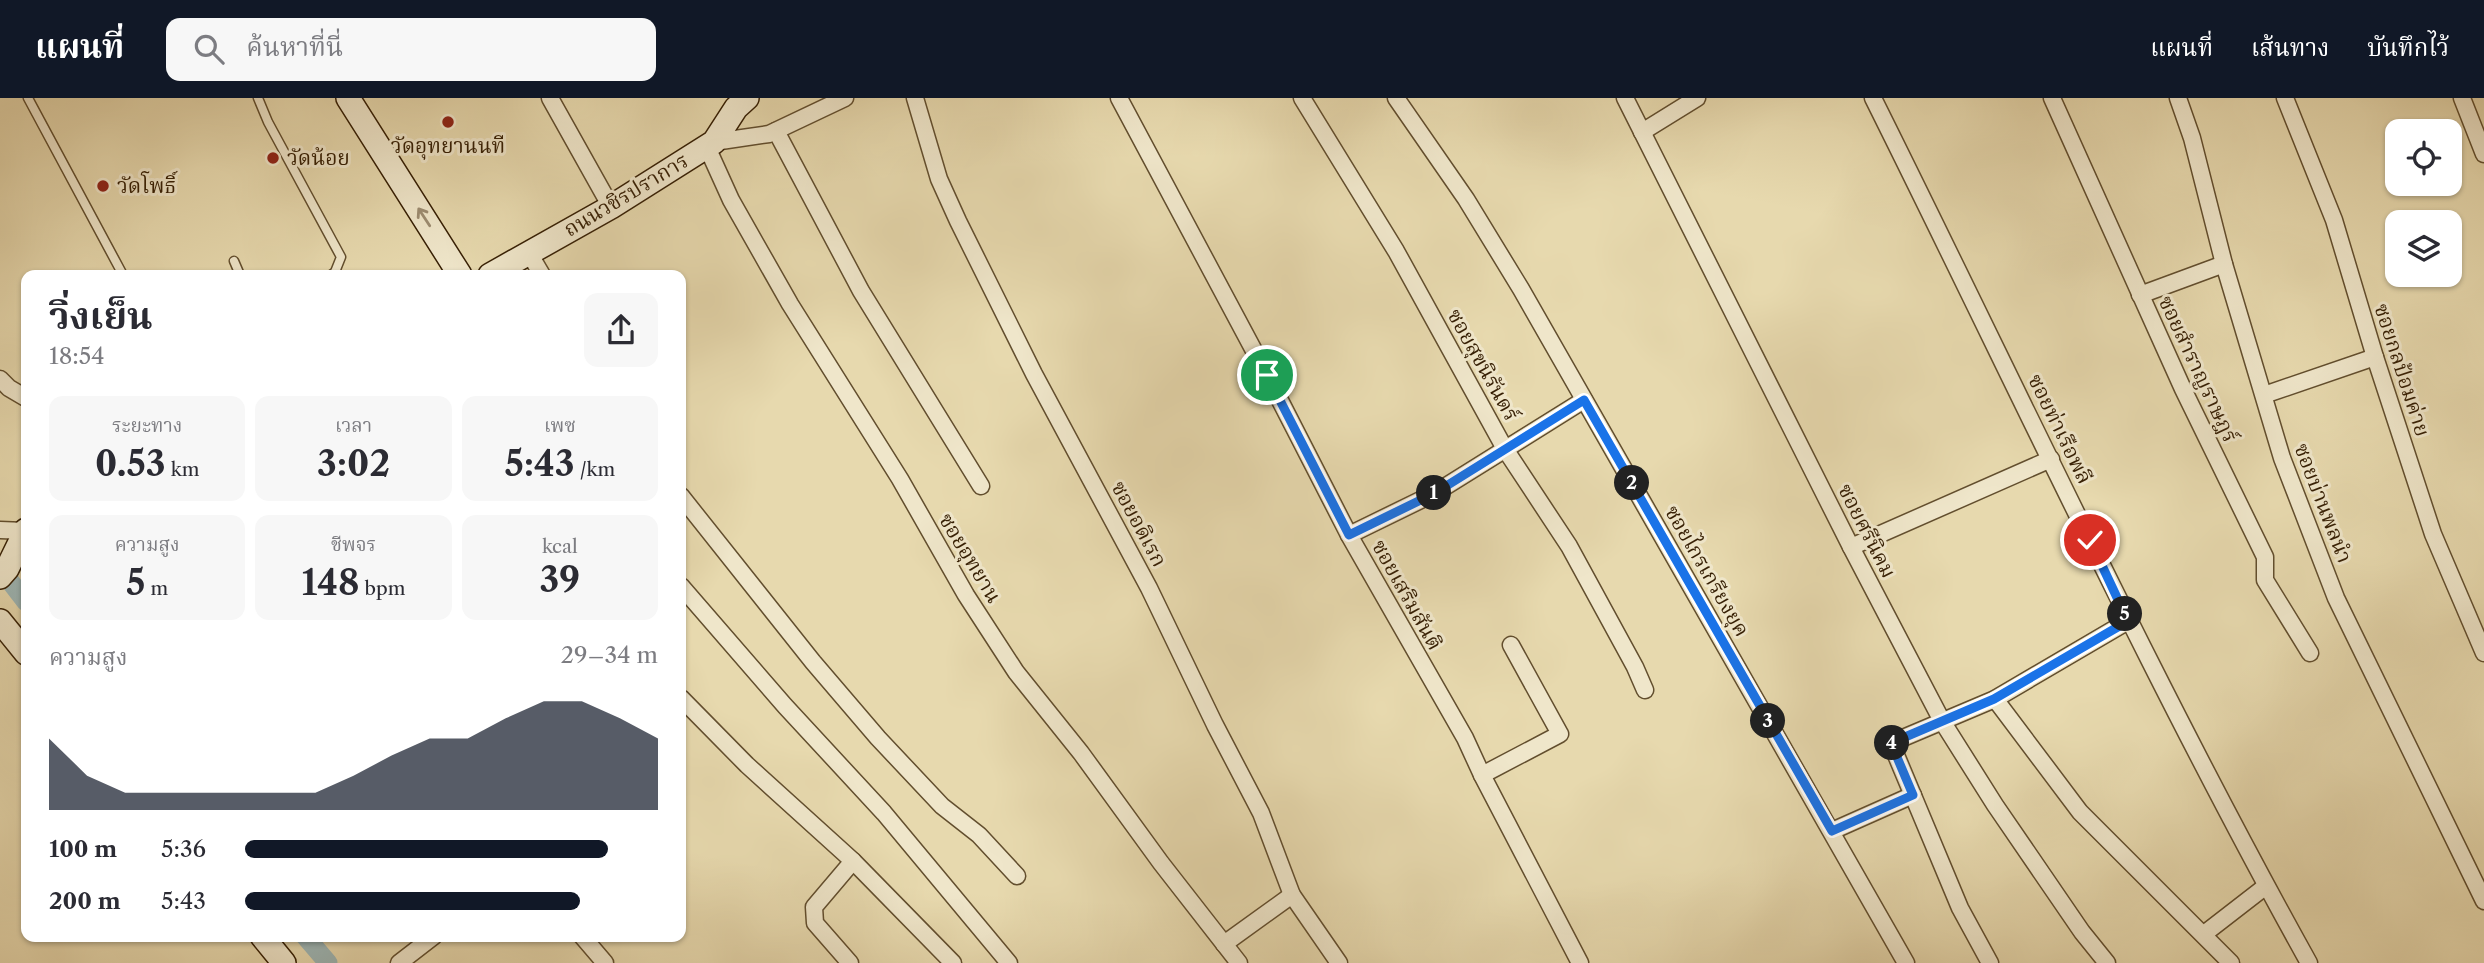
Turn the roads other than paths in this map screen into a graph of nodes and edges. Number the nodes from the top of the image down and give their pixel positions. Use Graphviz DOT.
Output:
graph roads {
  1 [pos="28,98"];
  2 [pos="258,98"];
  3 [pos="348,98"];
  4 [pos="550,98"];
  5 [pos="747,98"];
  6 [pos="845,98"];
  7 [pos="915,98"];
  8 [pos="1119,98"];
  9 [pos="1302,98"];
  10 [pos="1396,98"];
  11 [pos="1625,98"];
  12 [pos="1698,98"];
  13 [pos="1873,98"];
  14 [pos="2052,98"];
  15 [pos="2178,98"];
  16 [pos="2285,98"];
  17 [pos="2462,98"];
  18 [pos="776,131"];
  19 [pos="1642,132"];
  20 [pos="711,144"];
  21 [pos="2484,154"];
  22 [pos="611,207"];
  23 [pos="528,253"];
  24 [pos="234,261"];
  25 [pos="2224,264"];
  26 [pos="120,270"];
  27 [pos="238,270"];
  28 [pos="336,270"];
  29 [pos="457,270"];
  30 [pos="499,270"];
  31 [pos="539,270"];
  32 [pos="2140,295"];
  33 [pos="2375,357"];
  34 [pos="0,379"];
  35 [pos="21,395"];
  36 [pos="2264,396"];
  37 [pos="1584,400"];
  38 [pos="1505,449"];
  39 [pos="2051,458"];
  40 [pos="981,486"];
  41 [pos="686,502"];
  42 [pos="0,530"];
  43 [pos="21,531"];
  44 [pos="1349,535"];
  45 [pos="21,540"];
  46 [pos="1851,547"];
  47 [pos="3,573"];
  48 [pos="686,592"];
  49 [pos="0,621"];
  50 [pos="2128,621"];
  51 [pos="1511,645"];
  52 [pos="21,647"];
  53 [pos="2310,653"];
  54 [pos="2484,653"];
  55 [pos="1645,690"];
  56 [pos="1994,699"];
  57 [pos="686,703"];
  58 [pos="1942,721"];
  59 [pos="1482,775"];
  60 [pos="1913,795"];
  61 [pos="1832,831"];
  62 [pos="853,861"];
  63 [pos="1017,876"];
  64 [pos="2266,886"];
  65 [pos="1292,895"];
  66 [pos="2484,901"];
  67 [pos="2204,934"];
  68 [pos="267,942"];
  69 [pos="430,942"];
  70 [pos="587,942"];
  71 [pos="1224,944"];
  72 [pos="420,957"];
  73 [pos="284,963"];
  74 [pos="399,963"];
  75 [pos="605,963"];
  76 [pos="850,963"];
  77 [pos="953,963"];
  78 [pos="1009,963"];
  79 [pos="1239,963"];
  80 [pos="1339,963"];
  81 [pos="1580,963"];
  82 [pos="1906,963"];
  83 [pos="1990,963"];
  84 [pos="2106,963"];
  85 [pos="2231,963"];
  86 [pos="2309,963"];
  1 -- 26 [label="lane"];
  2 -- 28 [label="lane"];
  29 -- 3 [label="street, one-way"];
  4 -- 22 [label="street"];
  5 -- 20 [label="street, ถนนวชิรปราการ"];
  6 -- 18 [label="street"];
  7 -- 65 [label="street, ซอยอดิเรก"];
  8 -- 44 [label="street, ซอยเสริมสันติ"];
  9 -- 38 [label="street, ซอยสุขนิรันดร์"];
  10 -- 37 [label="street, ซอยไกรเกรียงยุค"];
  11 -- 19 [label="street, ซอยศรีนิคม"];
  12 -- 19 [label="street"];
  13 -- 39 [label="street, ซอยท่าเรือพลี"];
  14 -- 32 [label="street, ซอยสำราญราษฎร์"];
  15 -- 25 [label="street, ซอยบ่านพลนำ"];
  16 -- 33 [label="street, ซอยกลป้อมค่าย"];
  17 -- 21 [label="street"];
  18 -- 20 [label="street"];
  18 -- 40 [label="street"];
  19 -- 46 [label="street, ซอยศรีนิคม"];
  20 -- 22 [label="street, ถนนวชิรปราการ"];
  20 -- 71 [label="street, ซอยอุทยาน"];
  22 -- 23 [label="street, ถนนวชิรปราการ"];
  23 -- 30 [label="street, ถนนวชิรปราการ"];
  23 -- 31 [label="street"];
  24 -- 27 [label="lane"];
  25 -- 32 [label="street"];
  25 -- 36 [label="street, ซอยบ่านพลนำ"];
  32 -- 53 [label="street, ซอยสำราญราษฎร์"];
  33 -- 36 [label="street"];
  33 -- 54 [label="street, ซอยกลป้อมค่าย"];
  34 -- 35 [label="street"];
  36 -- 66 [label="street, ซอยบ่านพลนำ"];
  37 -- 38 [label="street"];
  37 -- 61 [label="street, ซอยไกรเกรียงยุค"];
  38 -- 44 [label="street"];
  38 -- 55 [label="street, ซอยสุขนิรันดร์"];
  39 -- 46 [label="street"];
  39 -- 50 [label="street, ซอยท่าเรือพลี"];
  41 -- 63 [label="street"];
  42 -- 43 [label="street"];
  44 -- 59 [label="street, ซอยเสริมสันติ"];
  45 -- 47 [label="street"];
  46 -- 58 [label="street, ซอยศรีนิคม"];
  48 -- 78 [label="street"];
  49 -- 52 [label="street"];
  50 -- 56 [label="street"];
  50 -- 64 [label="street, ซอยท่าเรือพลี"];
  51 -- 59 [label="street"];
  56 -- 58 [label="street"];
  56 -- 67 [label="street"];
  57 -- 62 [label="street"];
  58 -- 60 [label="street"];
  58 -- 84 [label="street, ซอยศรีนิคม"];
  59 -- 81 [label="street, ซอยเสริมสันติ"];
  60 -- 61 [label="street"];
  60 -- 83 [label="street"];
  61 -- 82 [label="street, ซอยไกรเกรียงยุค"];
  62 -- 76 [label="street"];
  62 -- 77 [label="street"];
  64 -- 67 [label="street"];
  64 -- 86 [label="street, ซอยท่าเรือพลี"];
  65 -- 71 [label="street"];
  65 -- 80 [label="street, ซอยอดิเรก"];
  67 -- 85 [label="street"];
  68 -- 73 [label="street"];
  69 -- 72 [label="street"];
  70 -- 75 [label="street"];
  71 -- 79 [label="street, ซอยอุทยาน"];
  72 -- 74 [label="street"];
}
